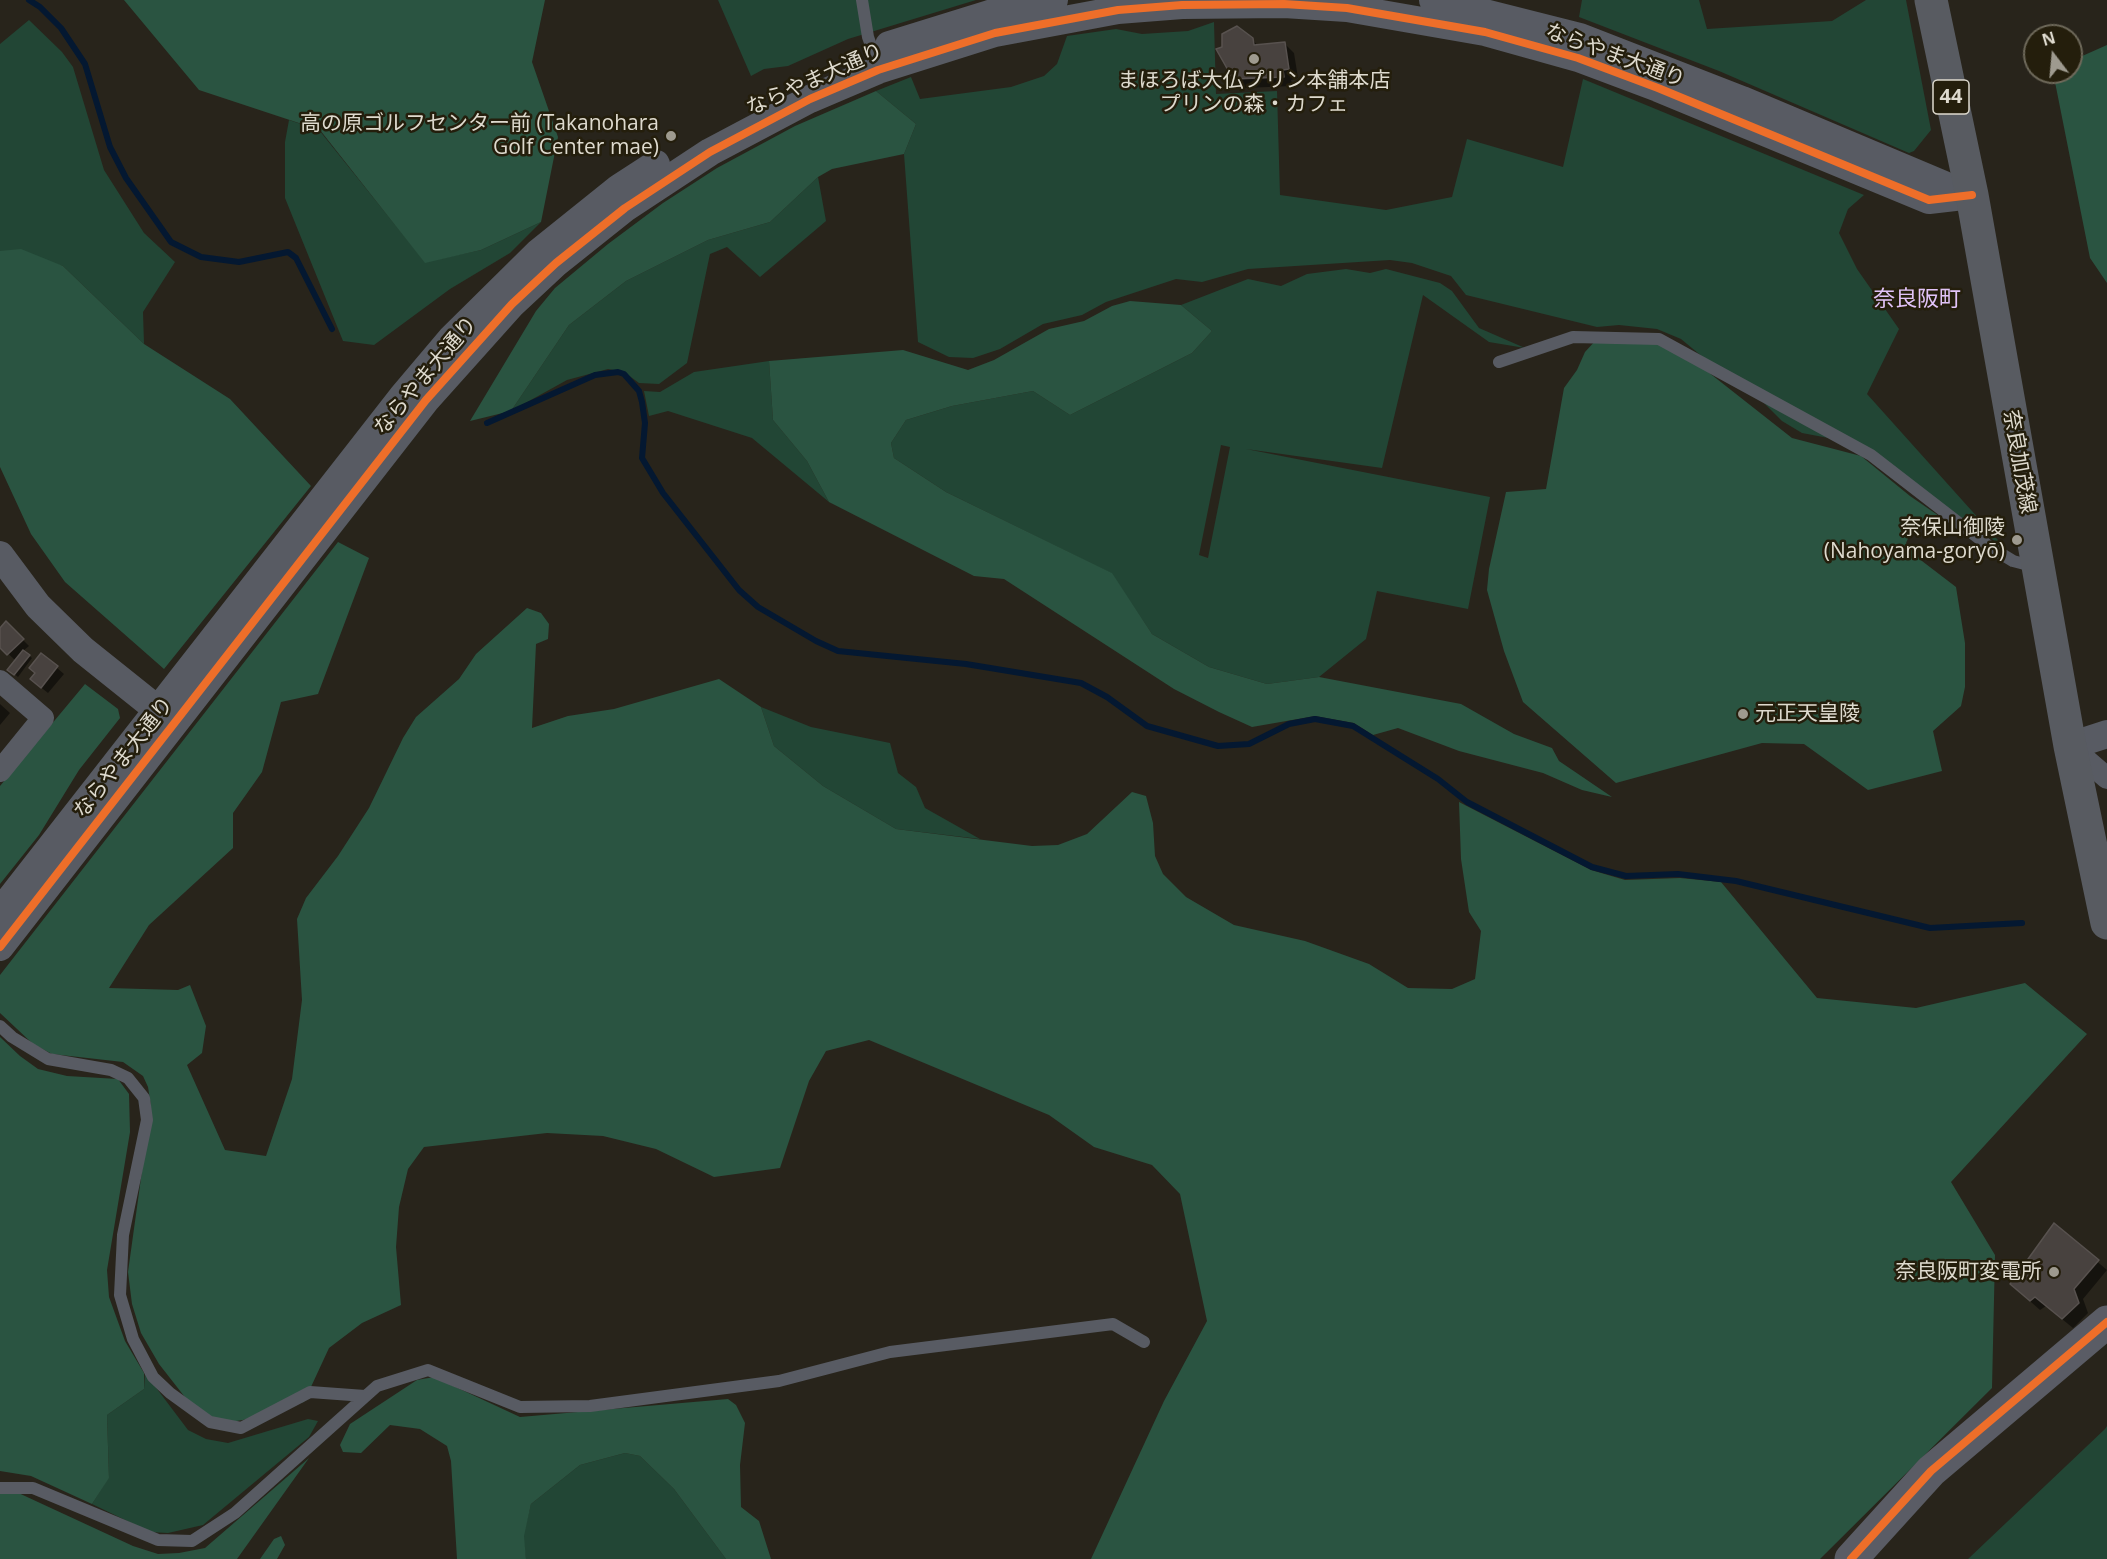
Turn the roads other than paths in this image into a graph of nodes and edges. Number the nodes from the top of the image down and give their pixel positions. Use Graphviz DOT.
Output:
graph roads {
  1 [pos="862,0"];
  2 [pos="1054,0"];
  3 [pos="1433,0"];
  4 [pos="1931,0"];
  5 [pos="873,51"];
  6 [pos="1972,195"];
  7 [pos="459,345"];
  8 [pos="1499,362"];
  9 [pos="0,555"];
  10 [pos="2038,568"];
  11 [pos="0,681"];
  12 [pos="166,717"];
  13 [pos="2107,734"];
  14 [pos="2070,746"];
  15 [pos="0,771"];
  16 [pos="2107,778"];
  17 [pos="0,912"];
  18 [pos="2107,923"];
  19 [pos="0,946"];
  20 [pos="0,1026"];
  21 [pos="2107,1322"];
  22 [pos="1144,1342"];
  23 [pos="365,1396"];
  24 [pos="0,1488"];
  25 [pos="1851,1559"];
  1 -- 5 [label="lane"];
  2 -- 5 [label="street, ならやま大通り"];
  3 -- 6 [label="street, ならやま大通り"];
  4 -- 6 [label="main road, 奈良加茂線 / 44"];
  5 -- 7 [label="street, ならやま大通り"];
  6 -- 7 [label="street, ならやま大通り"];
  6 -- 10 [label="main road, 奈良加茂線 / 44"];
  7 -- 12 [label="street, ならやま大通り"];
  8 -- 10 [label="lane"];
  9 -- 12 [label="street"];
  10 -- 14 [label="main road, 奈良加茂線 / 44"];
  11 -- 15 [label="street"];
  12 -- 17 [label="street, ならやま大通り"];
  12 -- 19 [label="street, ならやま大通り"];
  13 -- 14 [label="street"];
  14 -- 16 [label="street"];
  14 -- 18 [label="main road, 奈良加茂線 / 44"];
  20 -- 23 [label="lane"];
  21 -- 25 [label="main road"];
  22 -- 23 [label="lane"];
  23 -- 24 [label="lane"];
}
